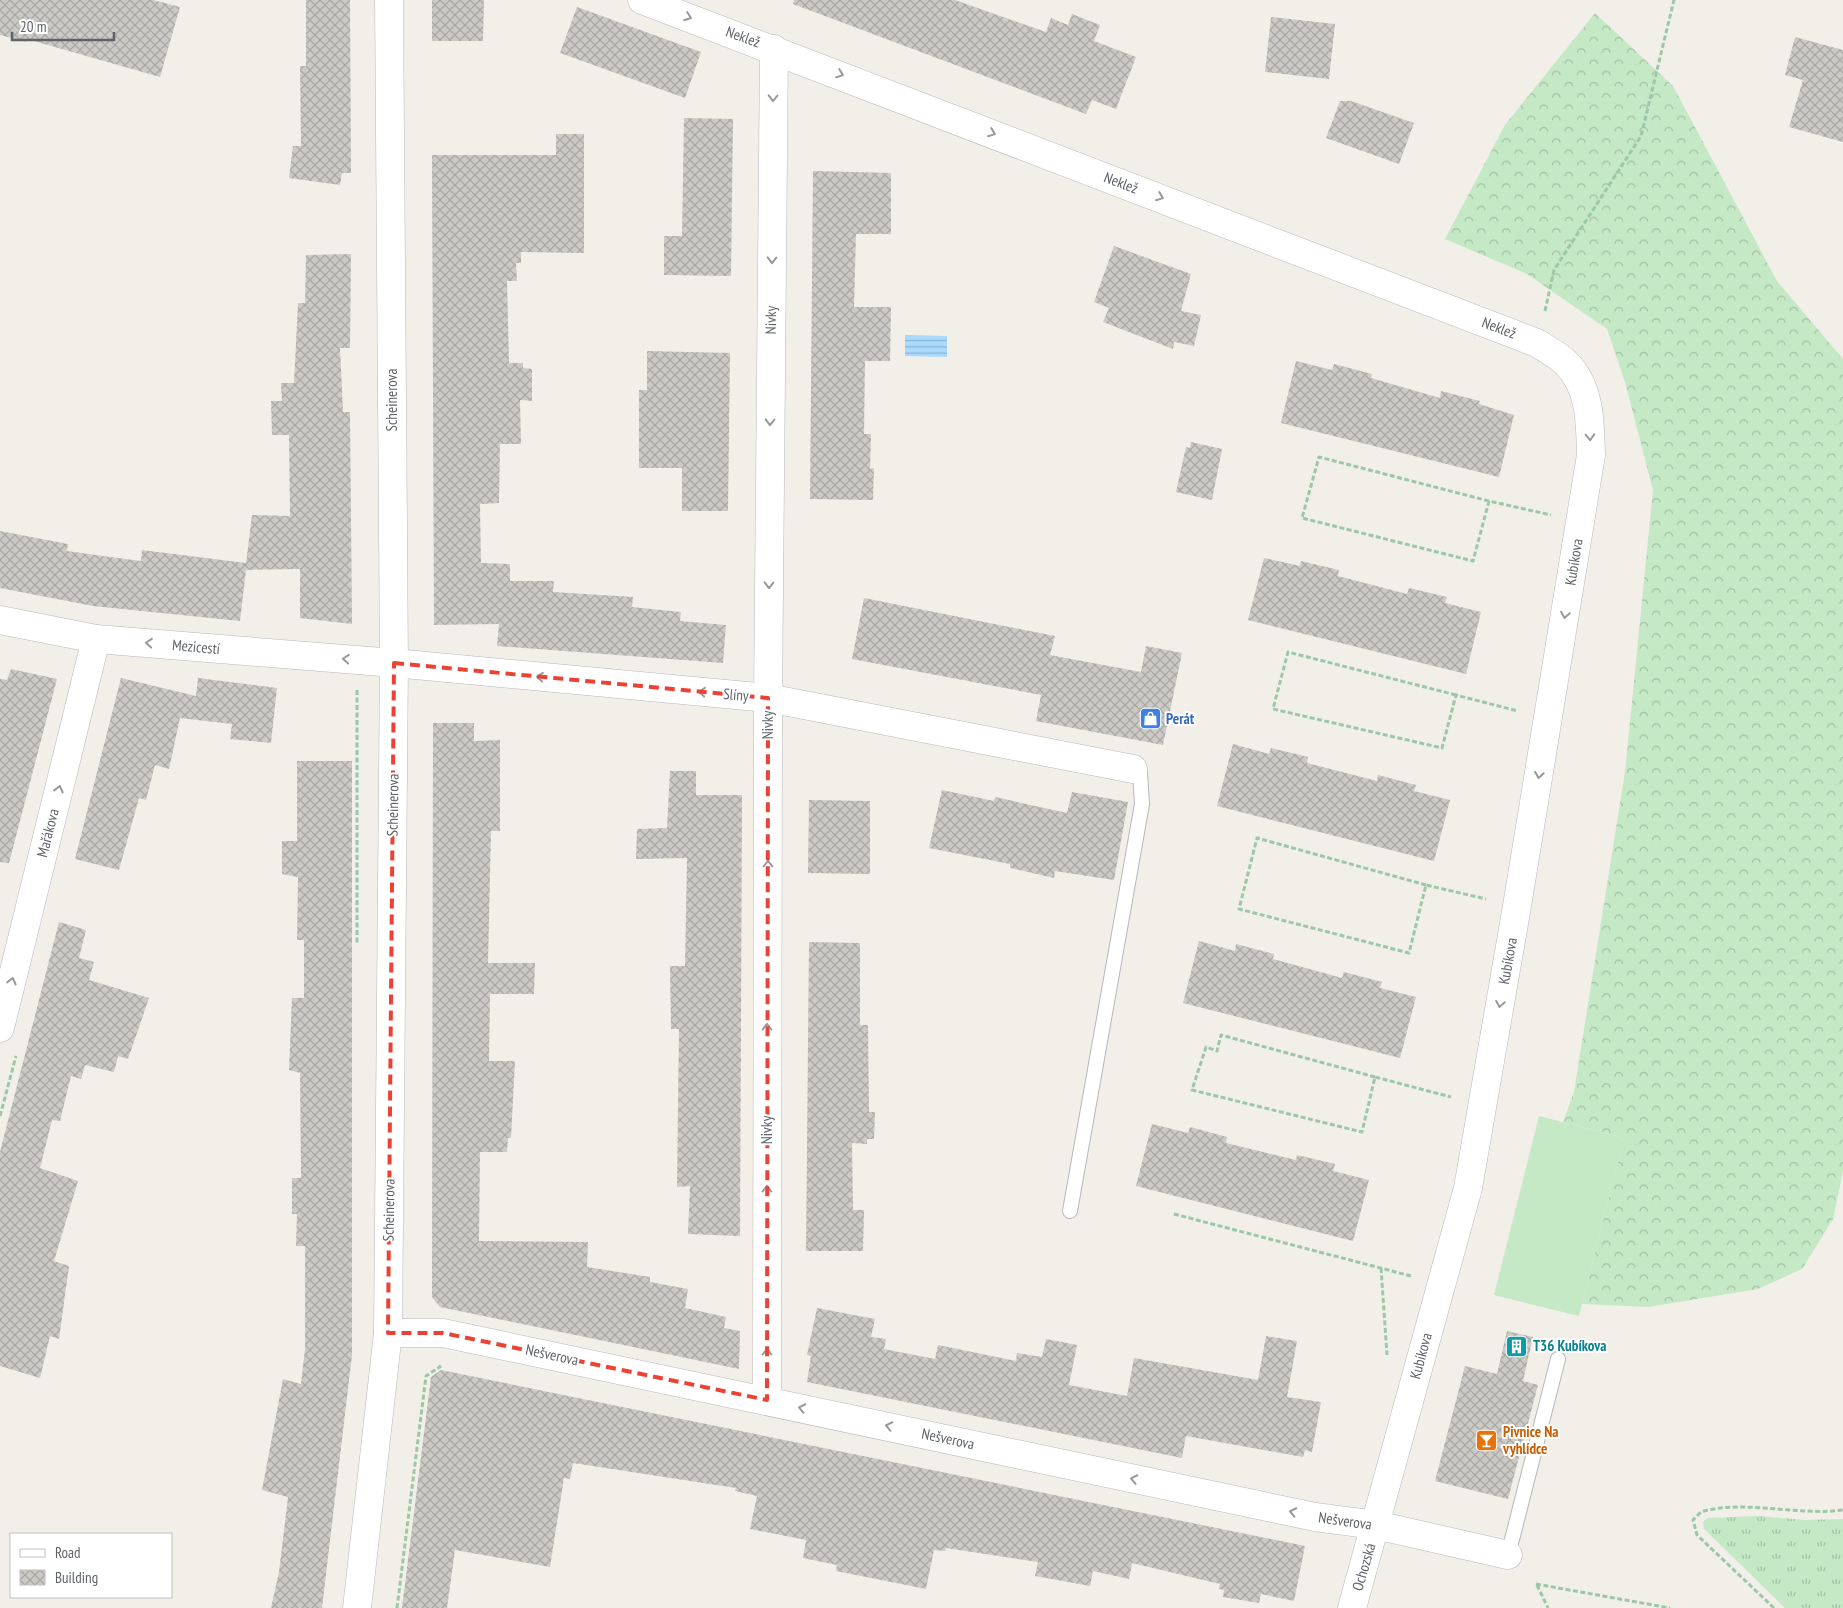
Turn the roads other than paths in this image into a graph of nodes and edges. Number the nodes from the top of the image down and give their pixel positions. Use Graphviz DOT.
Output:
graph roads {
  1 [pos="389,0"];
  2 [pos="642,0"];
  3 [pos="774,49"];
  4 [pos="1584,389"];
  5 [pos="0,620"];
  6 [pos="96,639"];
  7 [pos="394,663"];
  8 [pos="768,698"];
  9 [pos="1133,768"];
  10 [pos="0,1028"];
  11 [pos="1070,1211"];
  12 [pos="388,1334"];
  13 [pos="1558,1359"];
  14 [pos="767,1400"];
  15 [pos="1376,1525"];
  16 [pos="1508,1555"];
  17 [pos="356,1608"];
  18 [pos="1352,1608"];
  1 -- 7 [label="street, Scheinerova"];
  2 -- 3 [label="street, Neklež, one-way"];
  3 -- 4 [label="street, Neklež, one-way"];
  3 -- 8 [label="street, Nivky, one-way"];
  4 -- 15 [label="street, Kubíkova, one-way"];
  5 -- 6 [label="street, Mezicestí"];
  7 -- 6 [label="street, Mezicestí, one-way"];
  10 -- 6 [label="street, Mařákova, one-way"];
  8 -- 7 [label="street, Slíny, one-way"];
  7 -- 12 [label="street, Scheinerova"];
  8 -- 9 [label="street, Slíny"];
  14 -- 8 [label="street, Nivky, one-way"];
  9 -- 11 [label="lane"];
  12 -- 14 [label="street, Nešverova"];
  12 -- 17 [label="street, Scheinerova"];
  13 -- 16 [label="lane"];
  15 -- 14 [label="street, Nešverova, one-way"];
  15 -- 16 [label="street, Nešverova"];
  15 -- 18 [label="street, Ochozská"];
}
